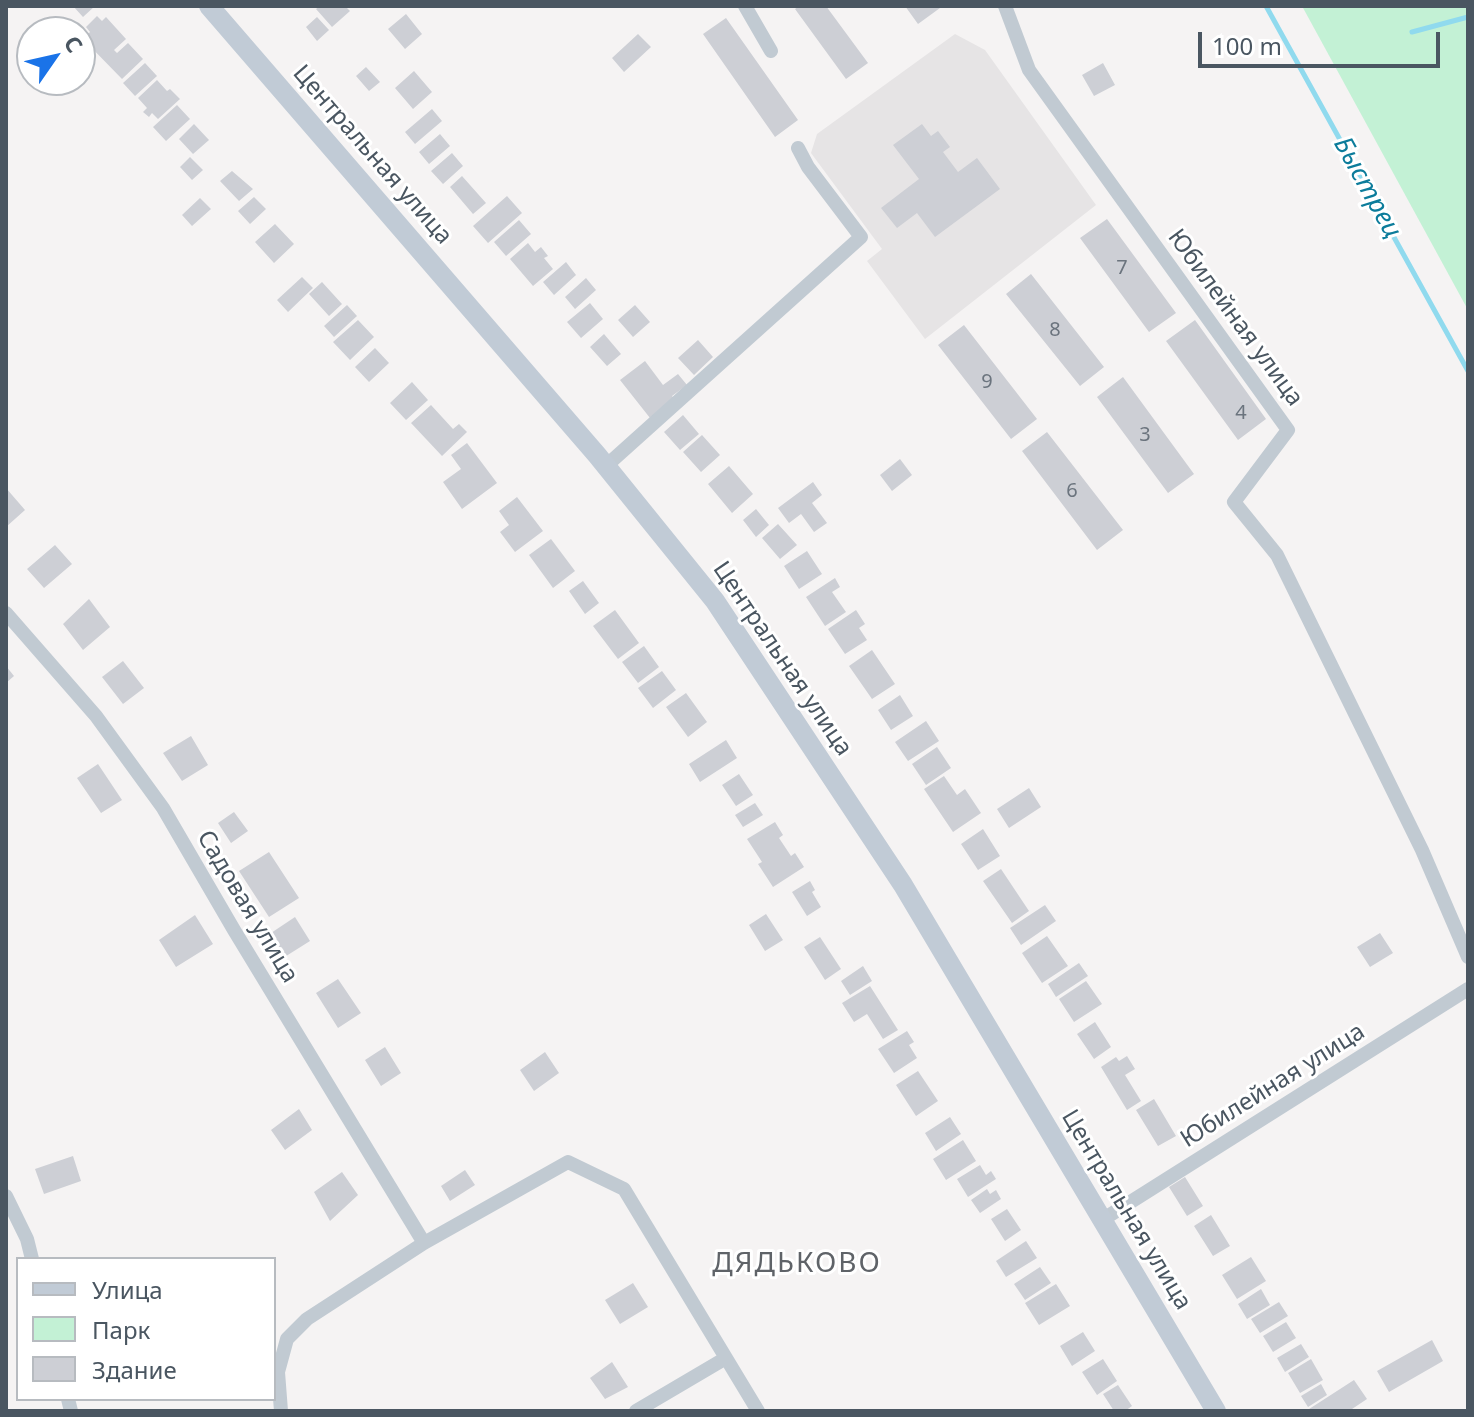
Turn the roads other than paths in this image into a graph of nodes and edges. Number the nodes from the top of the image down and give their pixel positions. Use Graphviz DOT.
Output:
graph roads {
  1 [pos="209,6"];
  2 [pos="745,6"];
  3 [pos="1005,6"];
  4 [pos="771,51"];
  5 [pos="798,148"];
  6 [pos="606,466"];
  7 [pos="6,613"];
  8 [pos="1468,957"];
  9 [pos="1468,989"];
  10 [pos="6,1196"];
  11 [pos="1102,1220"];
  12 [pos="424,1243"];
  13 [pos="32,1257"];
  14 [pos="726,1358"];
  15 [pos="281,1411"];
  16 [pos="636,1411"];
  17 [pos="758,1411"];
  18 [pos="1216,1411"];
  1 -- 6 [label="street, Центральная улица"];
  2 -- 4 [label="street"];
  3 -- 8 [label="street, Юбилейная улица"];
  5 -- 6 [label="street"];
  6 -- 11 [label="street, Центральная улица"];
  7 -- 12 [label="street, Садовая улица"];
  9 -- 11 [label="street, Юбилейная улица"];
  10 -- 13 [label="street"];
  11 -- 18 [label="street, Центральная улица"];
  12 -- 14 [label="street"];
  12 -- 15 [label="street"];
  14 -- 16 [label="street"];
  14 -- 17 [label="street"];
}
